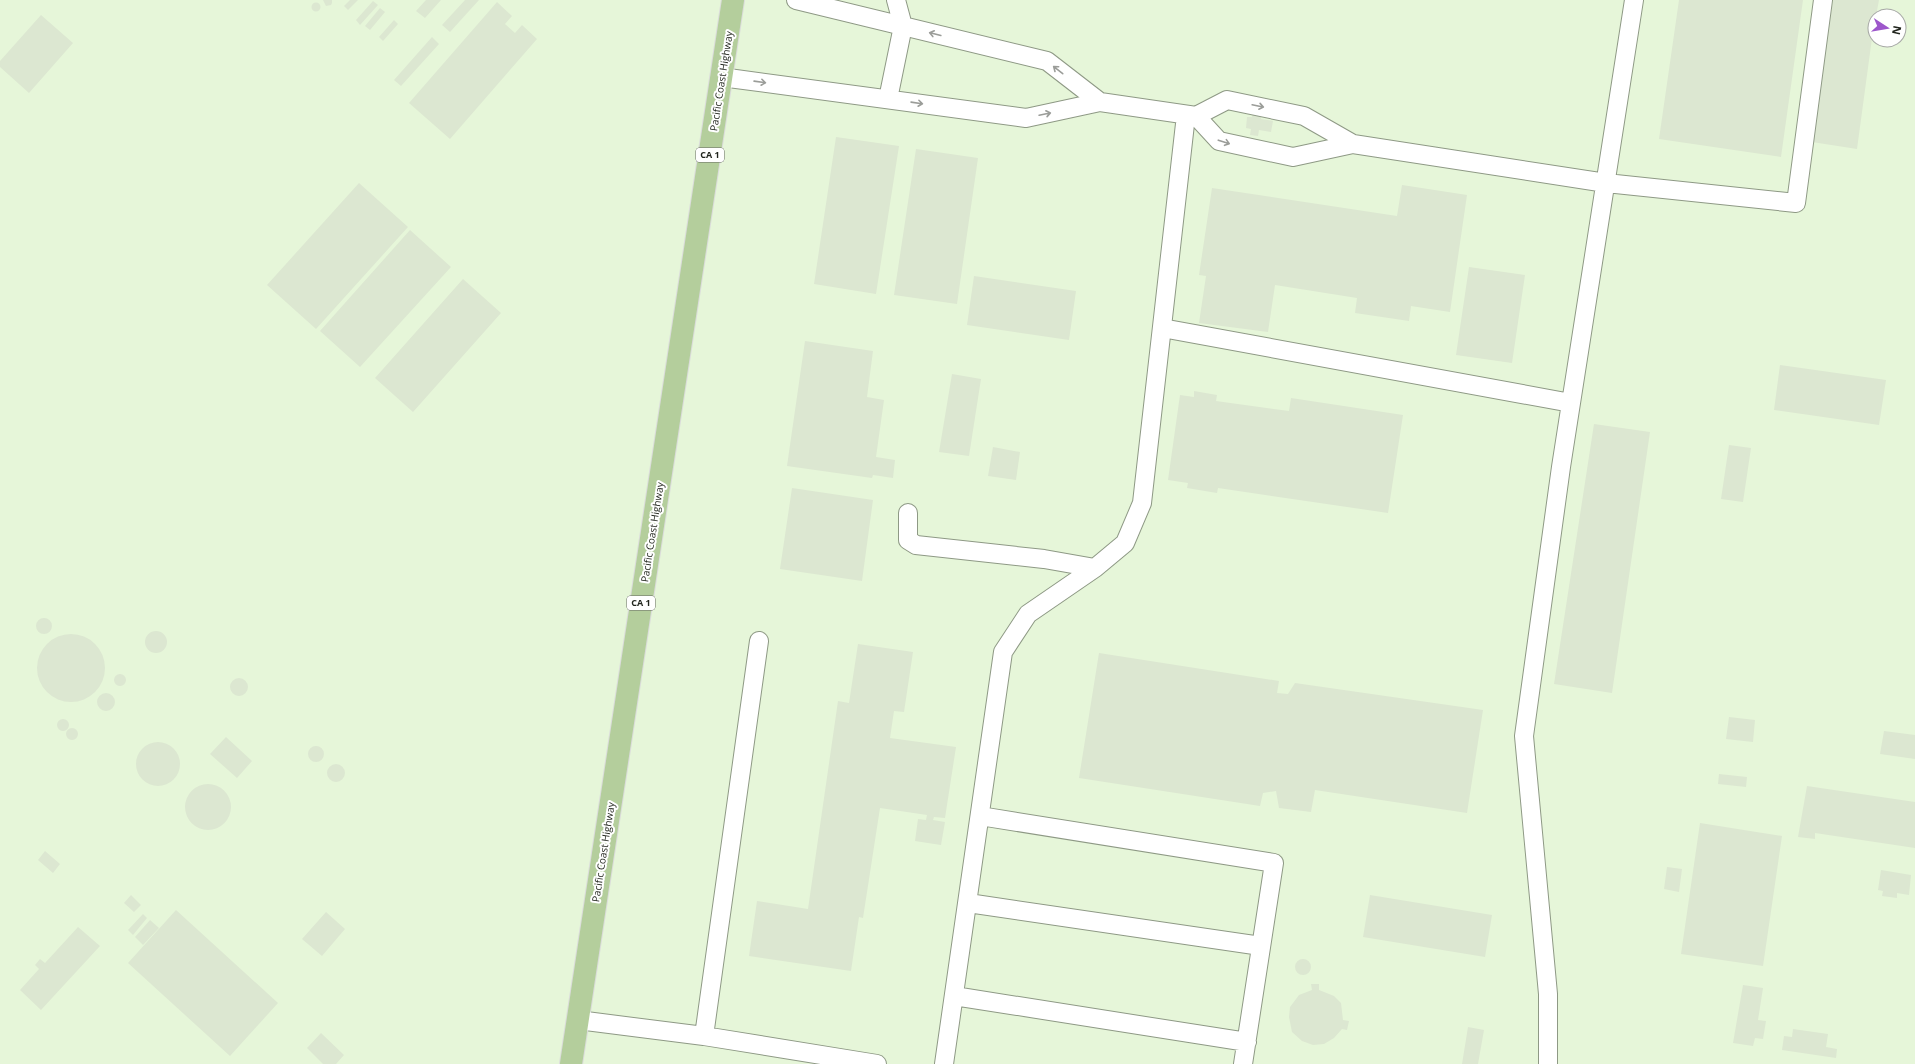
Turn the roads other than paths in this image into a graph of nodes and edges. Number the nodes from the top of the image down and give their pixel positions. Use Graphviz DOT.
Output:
graph roads {
  1 [pos="733,0"];
  2 [pos="796,0"];
  3 [pos="896,0"];
  4 [pos="1634,0"];
  5 [pos="1823,0"];
  6 [pos="903,26"];
  7 [pos="721,77"];
  8 [pos="888,99"];
  9 [pos="1100,102"];
  10 [pos="1191,116"];
  11 [pos="1353,144"];
  12 [pos="1606,183"];
  13 [pos="1162,328"];
  14 [pos="1571,403"];
  15 [pos="908,512"];
  16 [pos="1095,568"];
  17 [pos="759,641"];
  18 [pos="980,816"];
  19 [pos="968,903"];
  20 [pos="1261,946"];
  21 [pos="954,996"];
  22 [pos="578,1020"];
  23 [pos="704,1036"];
  24 [pos="1247,1042"];
  25 [pos="571,1064"];
  26 [pos="877,1064"];
  27 [pos="944,1064"];
  28 [pos="1243,1064"];
  29 [pos="1548,1064"];
  1 -- 7 [label="highway, Pacific Coast Highway / CA 1"];
  2 -- 6 [label="lane"];
  3 -- 6 [label="lane"];
  4 -- 12 [label="lane"];
  5 -- 12 [label="lane"];
  6 -- 8 [label="lane"];
  9 -- 6 [label="lane, one-way"];
  7 -- 8 [label="lane, one-way"];
  7 -- 22 [label="highway, Pacific Coast Highway / CA 1"];
  8 -- 9 [label="lane, one-way"];
  9 -- 10 [label="lane"];
  10 -- 11 [label="lane, one-way"];
  10 -- 11 [label="lane, one-way"];
  10 -- 13 [label="lane"];
  11 -- 12 [label="lane"];
  12 -- 14 [label="lane"];
  13 -- 14 [label="lane"];
  13 -- 16 [label="lane"];
  14 -- 29 [label="lane"];
  15 -- 16 [label="lane"];
  16 -- 18 [label="lane"];
  17 -- 23 [label="lane"];
  18 -- 19 [label="lane"];
  18 -- 20 [label="lane"];
  19 -- 20 [label="lane"];
  19 -- 21 [label="lane"];
  20 -- 24 [label="lane"];
  21 -- 24 [label="lane"];
  21 -- 27 [label="lane"];
  22 -- 23 [label="lane"];
  22 -- 25 [label="highway, Pacific Coast Highway / CA 1"];
  23 -- 26 [label="lane"];
  24 -- 28 [label="lane"];
}
